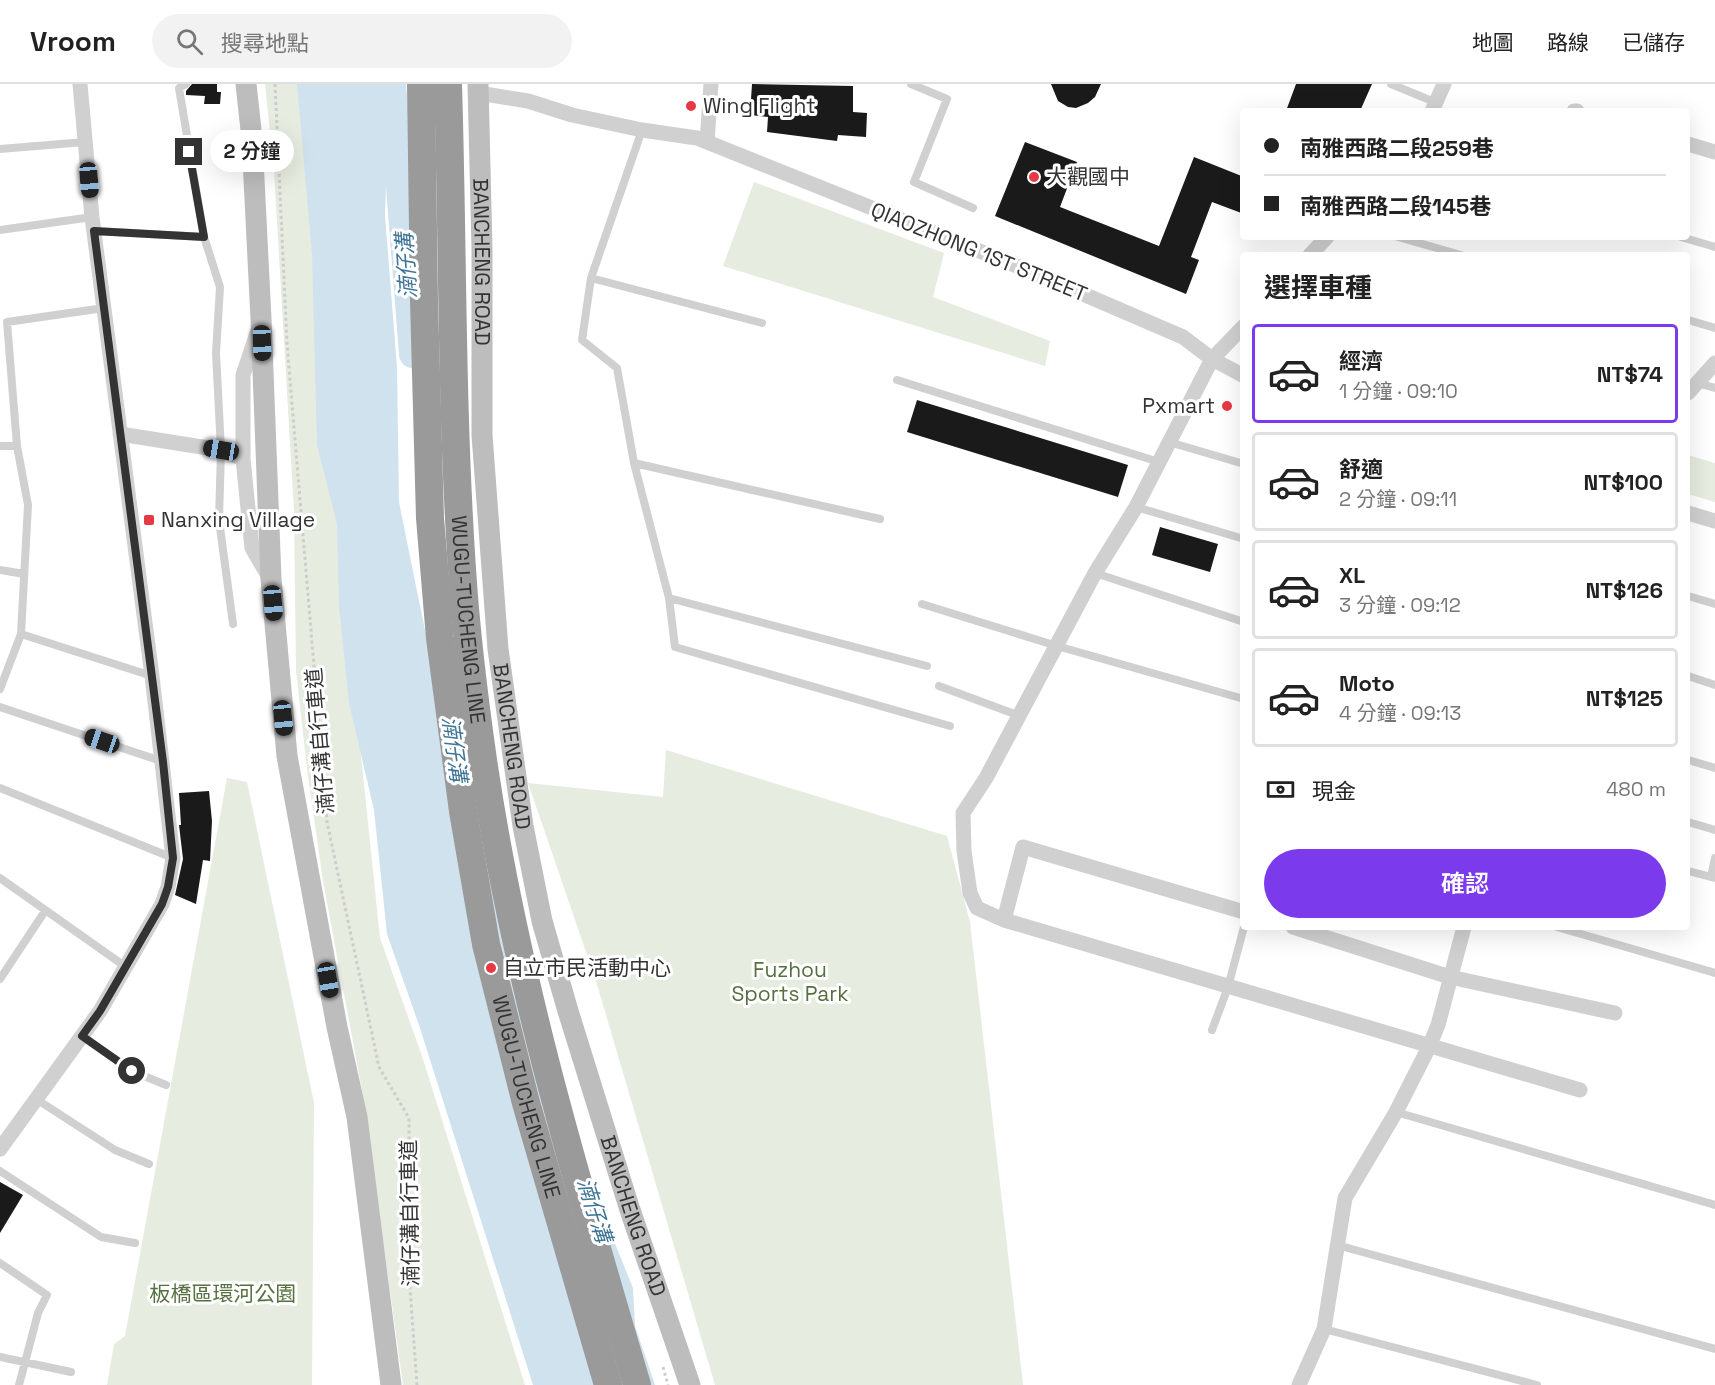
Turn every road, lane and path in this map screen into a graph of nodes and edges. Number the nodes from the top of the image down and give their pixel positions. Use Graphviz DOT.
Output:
graph roads {
  1 [pos="80,84"];
  2 [pos="246,84"];
  3 [pos="275,84"];
  4 [pos="421,84"];
  5 [pos="448,84"];
  6 [pos="711,84"];
  7 [pos="911,84"];
  8 [pos="1391,84"];
  9 [pos="1444,84"];
  10 [pos="182,86"];
  11 [pos="478,89"];
  12 [pos="1434,107"];
  13 [pos="642,130"];
  14 [pos="86,142"];
  15 [pos="707,142"];
  16 [pos="1690,145"];
  17 [pos="0,149"];
  18 [pos="1715,152"];
  19 [pos="973,208"];
  20 [pos="93,224"];
  21 [pos="0,230"];
  22 [pos="204,237"];
  23 [pos="1324,240"];
  24 [pos="1408,240"];
  25 [pos="1690,240"];
  26 [pos="1715,247"];
  27 [pos="1313,252"];
  28 [pos="1450,252"];
  29 [pos="591,278"];
  30 [pos="104,308"];
  31 [pos="261,319"];
  32 [pos="1690,321"];
  33 [pos="762,323"];
  34 [pos="1715,328"];
  35 [pos="1240,330"];
  36 [pos="1212,359"];
  37 [pos="1715,363"];
  38 [pos="1240,374"];
  39 [pos="897,380"];
  40 [pos="1715,388"];
  41 [pos="1690,389"];
  42 [pos="120,434"];
  43 [pos="1169,442"];
  44 [pos="0,446"];
  45 [pos="17,446"];
  46 [pos="221,450"];
  47 [pos="243,459"];
  48 [pos="1159,462"];
  49 [pos="634,463"];
  50 [pos="1240,463"];
  51 [pos="1136,507"];
  52 [pos="1690,514"];
  53 [pos="880,519"];
  54 [pos="1715,521"];
  55 [pos="1240,538"];
  56 [pos="0,570"];
  57 [pos="1095,573"];
  58 [pos="24,574"];
  59 [pos="271,579"];
  60 [pos="1690,597"];
  61 [pos="669,598"];
  62 [pos="922,604"];
  63 [pos="1715,604"];
  64 [pos="1240,621"];
  65 [pos="233,624"];
  66 [pos="21,634"];
  67 [pos="1057,646"];
  68 [pos="927,666"];
  69 [pos="152,676"];
  70 [pos="1690,677"];
  71 [pos="1715,685"];
  72 [pos="939,686"];
  73 [pos="0,689"];
  74 [pos="1240,698"];
  75 [pos="0,707"];
  76 [pos="1020,716"];
  77 [pos="950,726"];
  78 [pos="1690,761"];
  79 [pos="163,762"];
  80 [pos="1715,768"];
  81 [pos="0,788"];
  82 [pos="1690,823"];
  83 [pos="1715,830"];
  84 [pos="173,858"];
  85 [pos="1715,858"];
  86 [pos="1690,871"];
  87 [pos="1713,877"];
  88 [pos="0,878"];
  89 [pos="45,911"];
  90 [pos="1240,911"];
  91 [pos="1004,920"];
  92 [pos="1243,930"];
  93 [pos="1303,930"];
  94 [pos="1463,930"];
  95 [pos="1567,930"];
  96 [pos="126,967"];
  97 [pos="1715,973"];
  98 [pos="1450,976"];
  99 [pos="0,978"];
  100 [pos="1228,987"];
  101 [pos="1615,1013"];
  102 [pos="1212,1030"];
  103 [pos="82,1036"];
  104 [pos="1429,1047"];
  105 [pos="166,1085"];
  106 [pos="1580,1090"];
  107 [pos="36,1099"];
  108 [pos="1396,1112"];
  109 [pos="0,1149"];
  110 [pos="149,1164"];
  111 [pos="0,1171"];
  112 [pos="1715,1205"];
  113 [pos="135,1243"];
  114 [pos="1336,1245"];
  115 [pos="0,1263"];
  116 [pos="1324,1329"];
  117 [pos="1715,1349"];
  118 [pos="0,1357"];
  119 [pos="25,1361"];
  120 [pos="71,1372"];
  121 [pos="19,1385"];
  122 [pos="391,1385"];
  123 [pos="417,1385"];
  124 [pos="608,1385"];
  125 [pos="637,1385"];
  126 [pos="690,1385"];
  127 [pos="1300,1385"];
  128 [pos="1537,1385"];
  1 -- 14 [label="street"];
  2 -- 31 [label="street"];
  3 -- 123 [label="path, 湳仔溝自行車道"];
  4 -- 124 [label="highway, WUGU-TUCHENG LINE"];
  5 -- 125 [label="highway, WUGU-TUCHENG LINE"];
  6 -- 15 [label="street"];
  7 -- 19 [label="lane"];
  8 -- 12 [label="lane"];
  9 -- 12 [label="street"];
  10 -- 22 [label="lane"];
  11 -- 13 [label="street, QIAOZHONG 1ST STREET"];
  11 -- 126 [label="street, BANCHENG ROAD"];
  13 -- 15 [label="street, QIAOZHONG 1ST STREET"];
  13 -- 29 [label="lane"];
  14 -- 17 [label="lane"];
  14 -- 20 [label="street"];
  15 -- 36 [label="street, QIAOZHONG 1ST STREET"];
  16 -- 18 [label="street"];
  20 -- 21 [label="lane"];
  20 -- 22 [label="lane"];
  20 -- 30 [label="street"];
  22 -- 46 [label="lane"];
  23 -- 27 [label="street"];
  24 -- 28 [label="lane"];
  25 -- 26 [label="lane"];
  29 -- 33 [label="lane"];
  29 -- 49 [label="lane"];
  30 -- 42 [label="street"];
  30 -- 45 [label="lane"];
  31 -- 47 [label="street"];
  31 -- 59 [label="street"];
  32 -- 34 [label="lane"];
  35 -- 36 [label="street"];
  36 -- 38 [label="street, QIAOZHONG 1ST STREET"];
  36 -- 43 [label="street"];
  37 -- 41 [label="street"];
  39 -- 48 [label="lane"];
  40 -- 41 [label="lane"];
  42 -- 46 [label="street"];
  42 -- 69 [label="street"];
  43 -- 48 [label="street"];
  43 -- 50 [label="lane"];
  44 -- 45 [label="lane"];
  45 -- 58 [label="lane"];
  46 -- 47 [label="street"];
  46 -- 65 [label="lane"];
  47 -- 59 [label="street"];
  48 -- 51 [label="street"];
  49 -- 53 [label="lane"];
  49 -- 61 [label="lane"];
  51 -- 55 [label="lane"];
  51 -- 57 [label="street"];
  52 -- 54 [label="street"];
  56 -- 58 [label="lane"];
  57 -- 64 [label="lane"];
  57 -- 67 [label="street"];
  58 -- 66 [label="lane"];
  59 -- 122 [label="street"];
  60 -- 63 [label="lane"];
  61 -- 68 [label="lane"];
  61 -- 77 [label="lane"];
  62 -- 67 [label="lane"];
  66 -- 69 [label="lane"];
  66 -- 73 [label="lane"];
  67 -- 74 [label="lane"];
  67 -- 76 [label="street"];
  69 -- 79 [label="street"];
  70 -- 71 [label="lane"];
  72 -- 76 [label="lane"];
  75 -- 79 [label="lane"];
  76 -- 91 [label="street"];
  78 -- 80 [label="lane"];
  79 -- 84 [label="street"];
  81 -- 84 [label="lane"];
  82 -- 83 [label="lane"];
  84 -- 96 [label="street"];
  85 -- 87 [label="lane"];
  86 -- 87 [label="lane"];
  88 -- 89 [label="lane"];
  89 -- 96 [label="lane"];
  89 -- 99 [label="lane"];
  90 -- 91 [label="street"];
  91 -- 100 [label="street"];
  92 -- 100 [label="lane"];
  93 -- 98 [label="street"];
  94 -- 98 [label="street"];
  95 -- 97 [label="lane"];
  96 -- 103 [label="street"];
  98 -- 101 [label="street"];
  98 -- 104 [label="street"];
  100 -- 102 [label="lane"];
  100 -- 104 [label="street"];
  103 -- 105 [label="lane"];
  103 -- 107 [label="street"];
  104 -- 106 [label="street"];
  104 -- 108 [label="street"];
  107 -- 109 [label="street"];
  107 -- 110 [label="lane"];
  108 -- 112 [label="lane"];
  108 -- 114 [label="street"];
  111 -- 113 [label="lane"];
  114 -- 116 [label="street"];
  114 -- 117 [label="lane"];
  115 -- 119 [label="lane"];
  116 -- 127 [label="street"];
  116 -- 128 [label="lane"];
  118 -- 119 [label="lane"];
  119 -- 120 [label="lane"];
  119 -- 121 [label="lane"];
}
